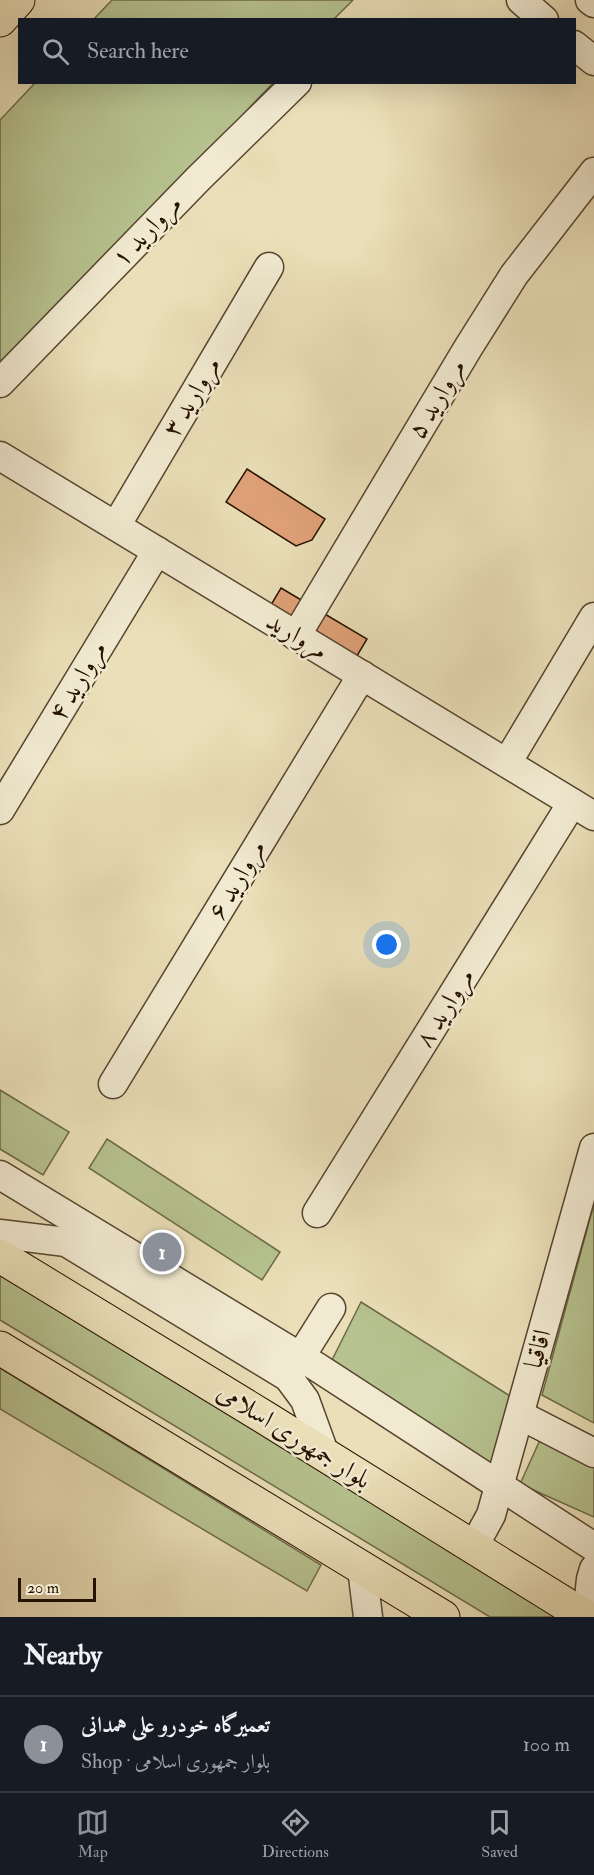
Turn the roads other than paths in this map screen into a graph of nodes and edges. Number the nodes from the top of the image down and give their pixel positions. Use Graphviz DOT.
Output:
graph roads {
  1 [pos="18,0"];
  2 [pos="521,0"];
  3 [pos="590,0"];
  4 [pos="594,3"];
  5 [pos="542,18"];
  6 [pos="0,20"];
  7 [pos="576,47"];
  8 [pos="594,61"];
  9 [pos="295,84"];
  10 [pos="594,172"];
  11 [pos="269,267"];
  12 [pos="0,383"];
  13 [pos="0,456"];
  14 [pos="116,526"];
  15 [pos="157,551"];
  16 [pos="594,617"];
  17 [pos="296,636"];
  18 [pos="362,675"];
  19 [pos="507,763"];
  20 [pos="583,809"];
  21 [pos="0,810"];
  22 [pos="113,1084"];
  23 [pos="594,1148"];
  24 [pos="0,1175"];
  25 [pos="317,1213"];
  26 [pos="0,1234"];
  27 [pos="0,1256"];
  28 [pos="331,1308"];
  29 [pos="0,1348"];
  30 [pos="294,1367"];
  31 [pos="520,1414"];
  32 [pos="594,1453"];
  33 [pos="325,1455"];
  34 [pos="500,1486"];
  35 [pos="474,1546"];
  36 [pos="594,1547"];
  37 [pos="362,1568"];
  38 [pos="594,1569"];
  39 [pos="369,1617"];
  40 [pos="443,1617"];
  41 [pos="587,1617"];
  1 -- 6 [label="main road"];
  2 -- 5 [label="street"];
  3 -- 4 [label="street"];
  7 -- 8 [label="street"];
  9 -- 12 [label="street, مروارید ۱"];
  10 -- 17 [label="street, مروارید ۵"];
  11 -- 14 [label="street, مروارید ۳"];
  13 -- 14 [label="street, مروارید"];
  14 -- 15 [label="street, مروارید"];
  15 -- 17 [label="street, مروارید"];
  15 -- 21 [label="street, مروارید ۴"];
  16 -- 19 [label="street"];
  17 -- 18 [label="street, مروارید"];
  18 -- 19 [label="street, مروارید"];
  18 -- 22 [label="street, مروارید ۶"];
  19 -- 20 [label="street, مروارید"];
  20 -- 25 [label="street, مروارید ۸"];
  23 -- 31 [label="street, اقاقیا"];
  24 -- 30 [label="street"];
  26 -- 30 [label="street"];
  27 -- 33 [label="main road, بلوار جمهوری اسلامی"];
  28 -- 30 [label="street"];
  29 -- 37 [label="main road"];
  30 -- 33 [label="street"];
  30 -- 34 [label="street"];
  31 -- 32 [label="street"];
  31 -- 34 [label="street, اقاقیا"];
  33 -- 35 [label="main road, بلوار جمهوری اسلامی"];
  34 -- 35 [label="street, اقاقیا"];
  34 -- 36 [label="street"];
  35 -- 41 [label="main road, بلوار جمهوری اسلامی"];
  37 -- 39 [label="street"];
  37 -- 40 [label="main road"];
  38 -- 41 [label="street"];
}
